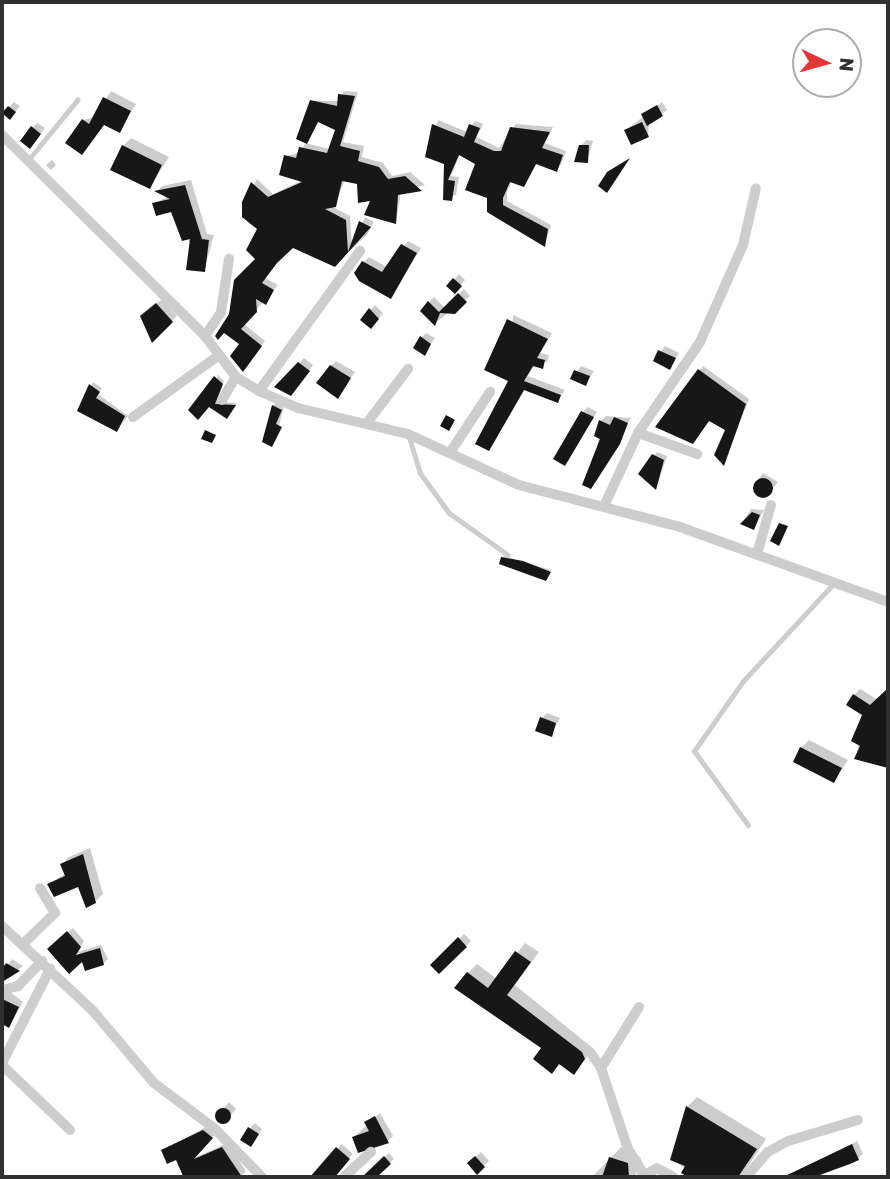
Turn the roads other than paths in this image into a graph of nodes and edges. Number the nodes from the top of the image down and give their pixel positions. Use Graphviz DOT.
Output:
graph roads {
  1 [pos="78,99"];
  2 [pos="2,135"];
  3 [pos="29,159"];
  4 [pos="756,188"];
  5 [pos="360,251"];
  6 [pos="229,259"];
  7 [pos="205,335"];
  8 [pos="218,356"];
  9 [pos="408,369"];
  10 [pos="236,377"];
  11 [pos="259,391"];
  12 [pos="490,392"];
  13 [pos="222,400"];
  14 [pos="133,417"];
  15 [pos="367,423"];
  16 [pos="639,433"];
  17 [pos="408,434"];
  18 [pos="451,451"];
  19 [pos="697,454"];
  20 [pos="771,505"];
  21 [pos="604,506"];
  22 [pos="757,554"];
  23 [pos="508,555"];
  24 [pos="833,584"];
  25 [pos="888,602"];
  26 [pos="748,825"];
  27 [pos="40,888"];
  28 [pos="2,926"];
  29 [pos="23,944"];
  30 [pos="46,965"];
  31 [pos="4,989"];
  32 [pos="639,1007"];
  33 [pos="590,1052"];
  34 [pos="2,1064"];
  35 [pos="601,1068"];
  36 [pos="858,1120"];
  37 [pos="69,1130"];
  38 [pos="371,1152"];
  39 [pos="642,1175"];
  40 [pos="259,1177"];
  41 [pos="344,1177"];
  42 [pos="673,1177"];
  43 [pos="746,1177"];
  1 -- 3 [label="lane"];
  2 -- 3 [label="street"];
  3 -- 7 [label="street"];
  4 -- 16 [label="street"];
  5 -- 11 [label="street"];
  6 -- 7 [label="street"];
  7 -- 8 [label="street"];
  8 -- 10 [label="street"];
  8 -- 14 [label="street"];
  9 -- 15 [label="street"];
  10 -- 11 [label="street"];
  10 -- 13 [label="street"];
  11 -- 15 [label="street"];
  12 -- 18 [label="street"];
  15 -- 17 [label="street"];
  16 -- 19 [label="street"];
  16 -- 21 [label="street"];
  17 -- 18 [label="street"];
  17 -- 23 [label="lane"];
  18 -- 21 [label="street"];
  20 -- 22 [label="street"];
  21 -- 22 [label="street"];
  22 -- 24 [label="street"];
  24 -- 25 [label="street"];
  24 -- 26 [label="lane"];
  27 -- 29 [label="street"];
  28 -- 29 [label="street"];
  29 -- 30 [label="street"];
  30 -- 31 [label="street"];
  30 -- 34 [label="street"];
  30 -- 40 [label="street"];
  32 -- 35 [label="street"];
  33 -- 35 [label="street"];
  34 -- 37 [label="street"];
  35 -- 39 [label="street"];
  36 -- 43 [label="street"];
  38 -- 41 [label="street"];
  39 -- 42 [label="street"];
}
